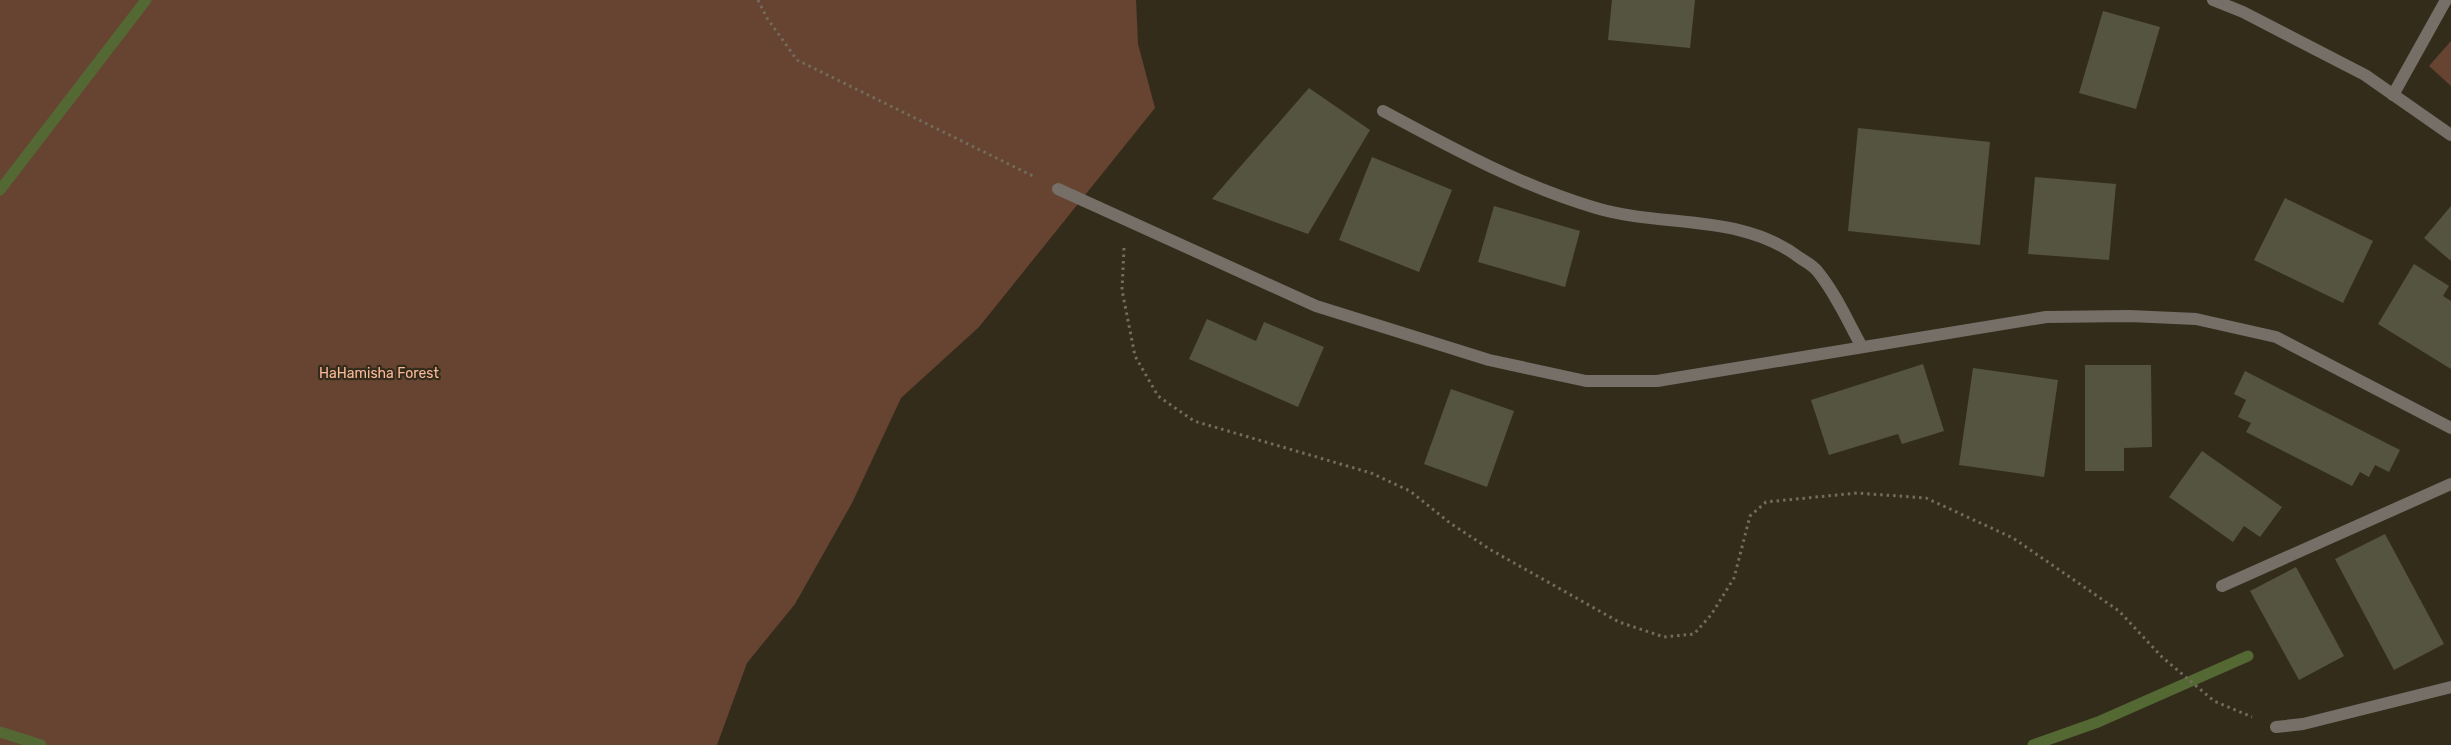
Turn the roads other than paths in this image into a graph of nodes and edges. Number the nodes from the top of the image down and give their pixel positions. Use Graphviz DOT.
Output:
graph roads {
  1 [pos="2213,0"];
  2 [pos="2446,0"];
  3 [pos="2393,95"];
  4 [pos="1382,112"];
  5 [pos="2451,135"];
  6 [pos="1058,189"];
  7 [pos="1862,348"];
  8 [pos="2451,428"];
  9 [pos="2451,484"];
  10 [pos="2222,586"];
  11 [pos="2451,687"];
  12 [pos="2276,727"];
  1 -- 3 [label="street"];
  2 -- 3 [label="street"];
  3 -- 5 [label="street"];
  4 -- 7 [label="street"];
  6 -- 7 [label="street"];
  7 -- 8 [label="street"];
  9 -- 10 [label="street"];
  11 -- 12 [label="street"];
}
